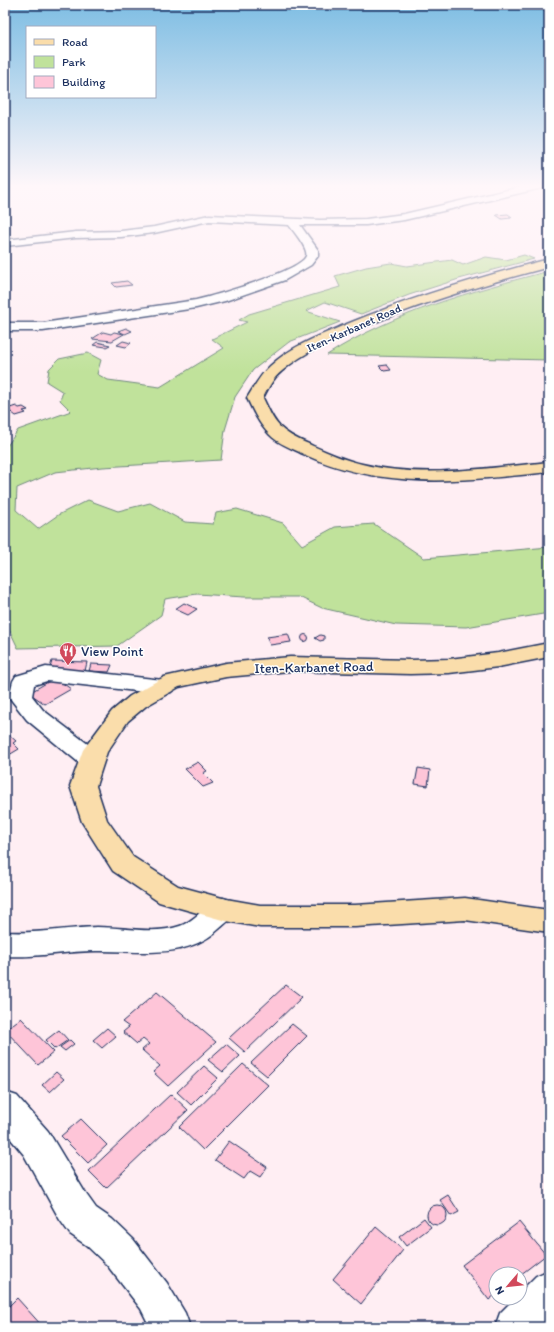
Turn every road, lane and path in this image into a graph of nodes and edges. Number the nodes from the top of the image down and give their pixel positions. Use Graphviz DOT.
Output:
graph roads {
  1 [pos="310,247"];
  2 [pos="549,263"];
  3 [pos="5,327"];
  4 [pos="549,467"];
  5 [pos="549,650"];
  6 [pos="163,686"];
  7 [pos="92,760"];
  8 [pos="223,909"];
  9 [pos="549,921"];
  10 [pos="5,944"];
  11 [pos="5,1107"];
  12 [pos="549,1289"];
  13 [pos="171,1327"];
  14 [pos="514,1327"];
  1 -- 3 [label="street"];
  2 -- 4 [label="main road, Iten-Karbanet Road"];
  5 -- 6 [label="main road, Iten-Karbanet Road"];
  6 -- 7 [label="main road, Iten-Karbanet Road"];
  6 -- 7 [label="street"];
  7 -- 8 [label="main road, Iten-Karbanet Road"];
  8 -- 9 [label="main road, Iten-Karbanet Road"];
  8 -- 10 [label="street"];
  11 -- 13 [label="street"];
  12 -- 14 [label="street"];
}
